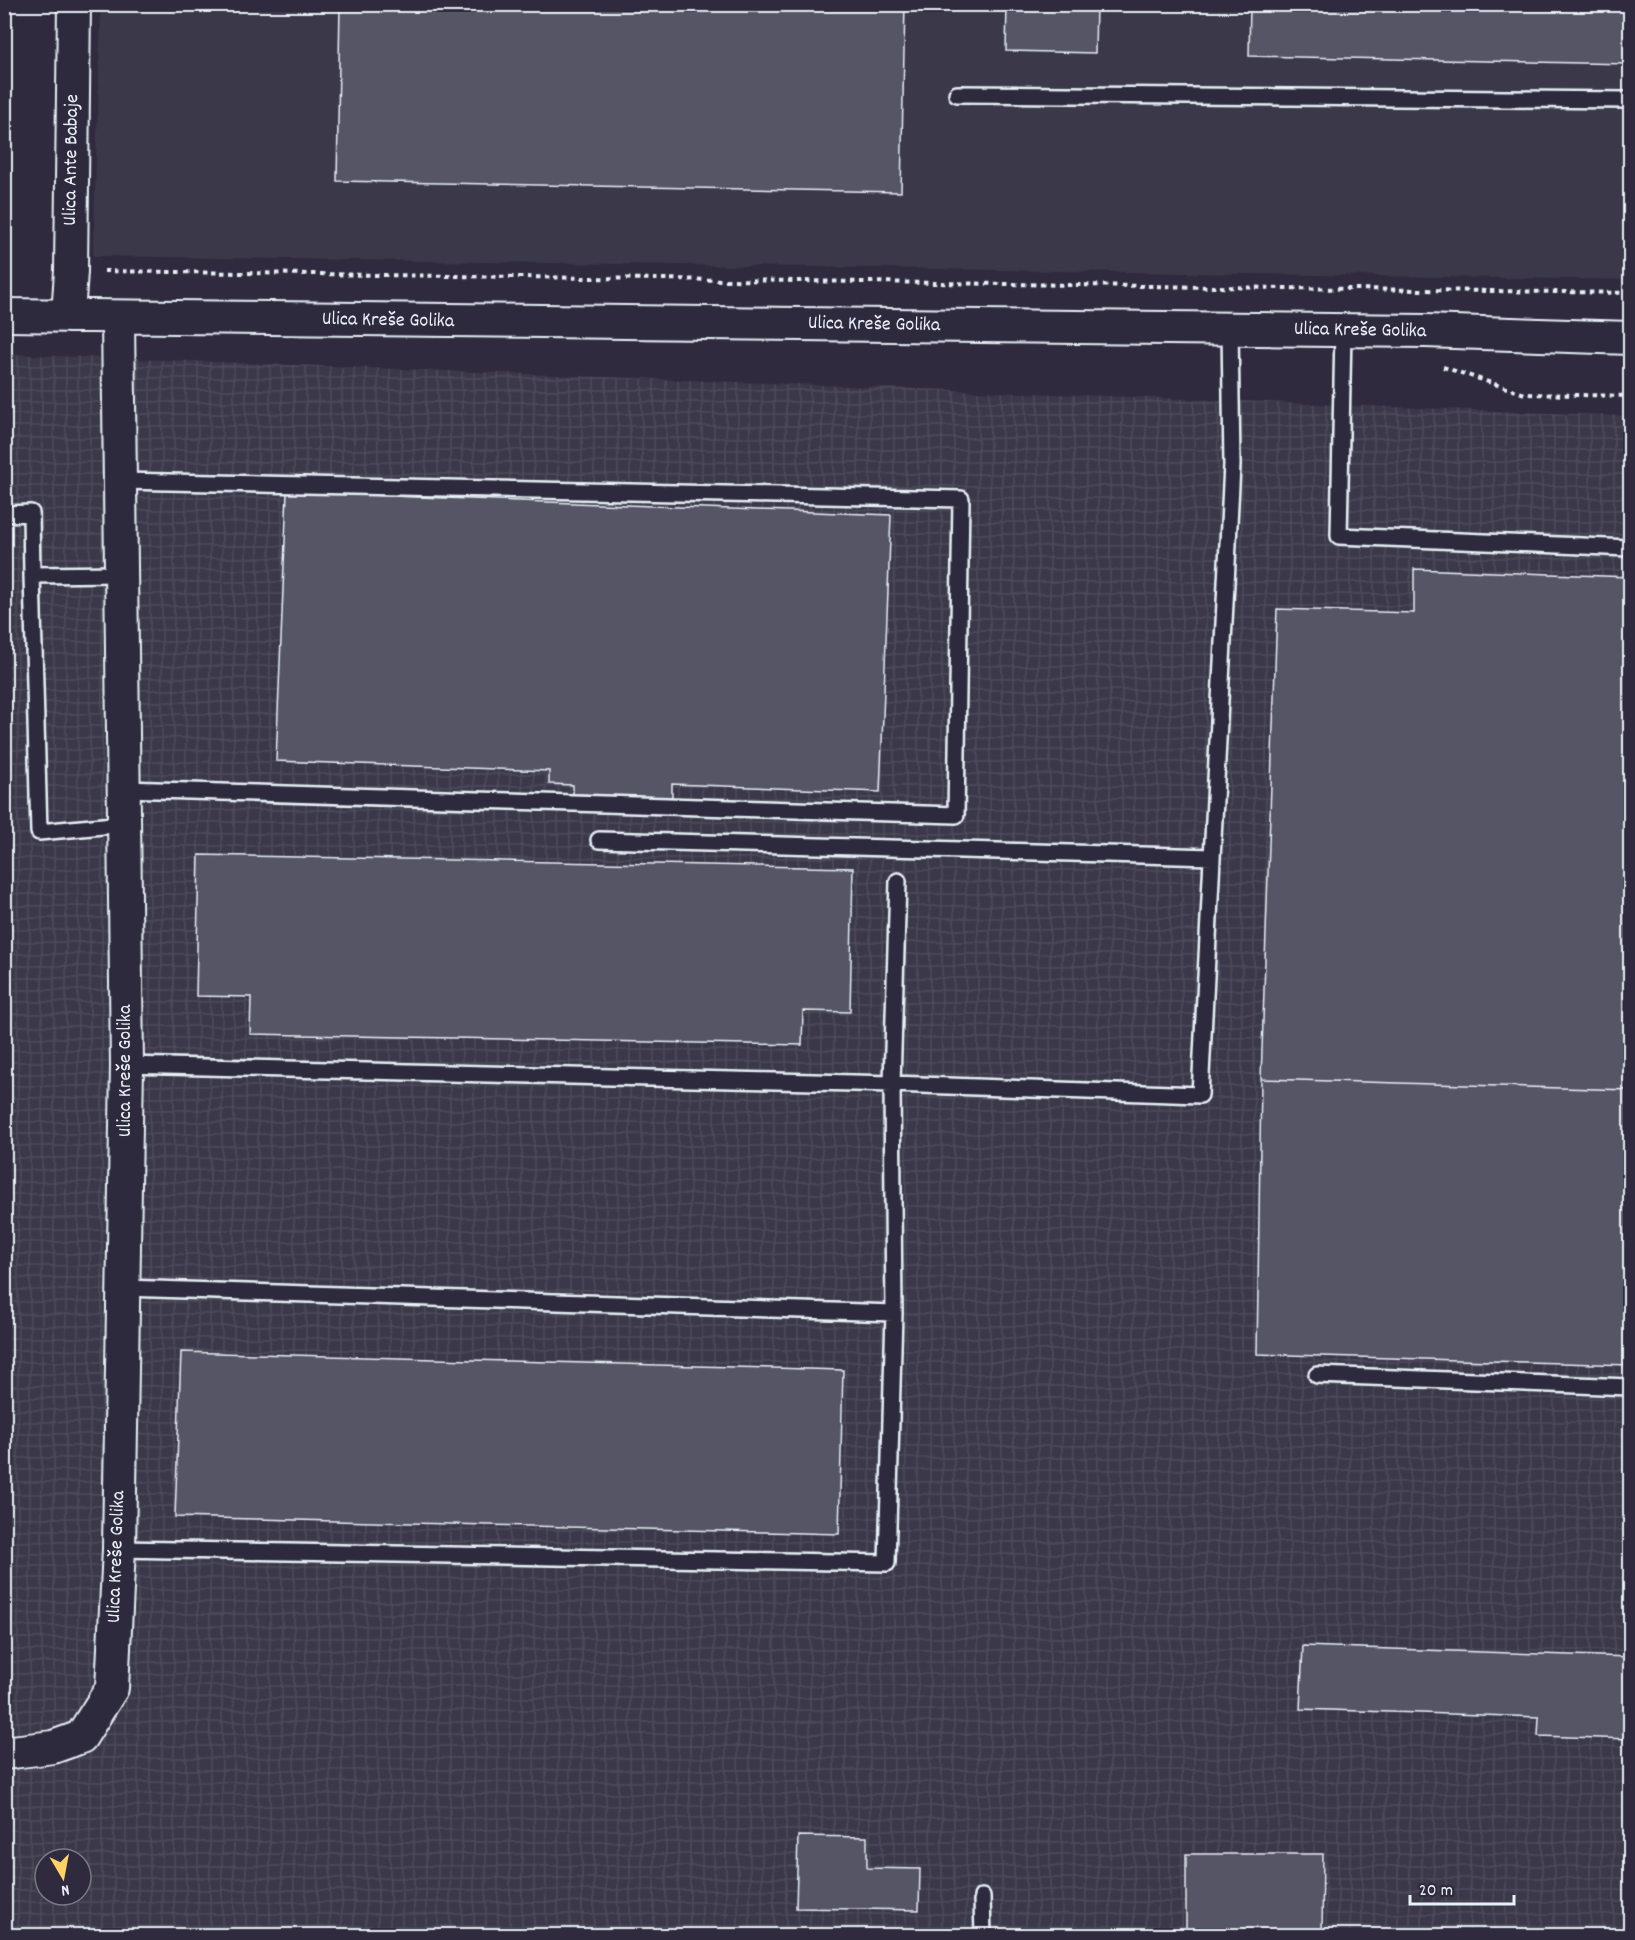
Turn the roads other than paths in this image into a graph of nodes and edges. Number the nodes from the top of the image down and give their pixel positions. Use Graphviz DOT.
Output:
graph roads {
  1 [pos="74,4"];
  2 [pos="957,94"];
  3 [pos="1630,100"];
  4 [pos="4,315"];
  5 [pos="68,316"];
  6 [pos="118,318"];
  7 [pos="1230,329"];
  8 [pos="1343,331"];
  9 [pos="1630,338"];
  10 [pos="120,482"];
  11 [pos="4,514"];
  12 [pos="1630,548"];
  13 [pos="121,574"];
  14 [pos="32,575"];
  15 [pos="123,789"];
  16 [pos="124,824"];
  17 [pos="599,840"];
  18 [pos="1212,857"];
  19 [pos="898,881"];
  20 [pos="127,1065"];
  21 [pos="892,1084"];
  22 [pos="123,1288"];
  23 [pos="894,1313"];
  24 [pos="1317,1375"];
  25 [pos="1630,1387"];
  26 [pos="118,1549"];
  27 [pos="4,1753"];
  28 [pos="982,1897"];
  29 [pos="983,1935"];
  1 -- 5 [label="street, Ulica Ante Babaje"];
  2 -- 3 [label="lane"];
  4 -- 5 [label="street, Ulica Kreše Golika"];
  5 -- 6 [label="street, Ulica Kreše Golika"];
  6 -- 7 [label="street, Ulica Kreše Golika"];
  6 -- 10 [label="street, Ulica Kreše Golika"];
  7 -- 8 [label="street, Ulica Kreše Golika"];
  7 -- 18 [label="lane"];
  8 -- 9 [label="street, Ulica Kreše Golika"];
  8 -- 12 [label="lane"];
  10 -- 13 [label="street, Ulica Kreše Golika"];
  10 -- 15 [label="lane"];
  11 -- 14 [label="lane"];
  13 -- 14 [label="lane"];
  13 -- 15 [label="street, Ulica Kreše Golika"];
  14 -- 16 [label="lane"];
  15 -- 16 [label="street, Ulica Kreše Golika"];
  16 -- 20 [label="street, Ulica Kreše Golika"];
  17 -- 18 [label="lane"];
  18 -- 21 [label="lane"];
  19 -- 21 [label="lane"];
  20 -- 21 [label="lane"];
  20 -- 22 [label="street, Ulica Kreše Golika"];
  21 -- 23 [label="lane"];
  22 -- 23 [label="lane"];
  22 -- 26 [label="street, Ulica Kreše Golika"];
  23 -- 26 [label="lane"];
  24 -- 25 [label="lane"];
  26 -- 27 [label="street, Ulica Kreše Golika"];
  28 -- 29 [label="lane"];
}
